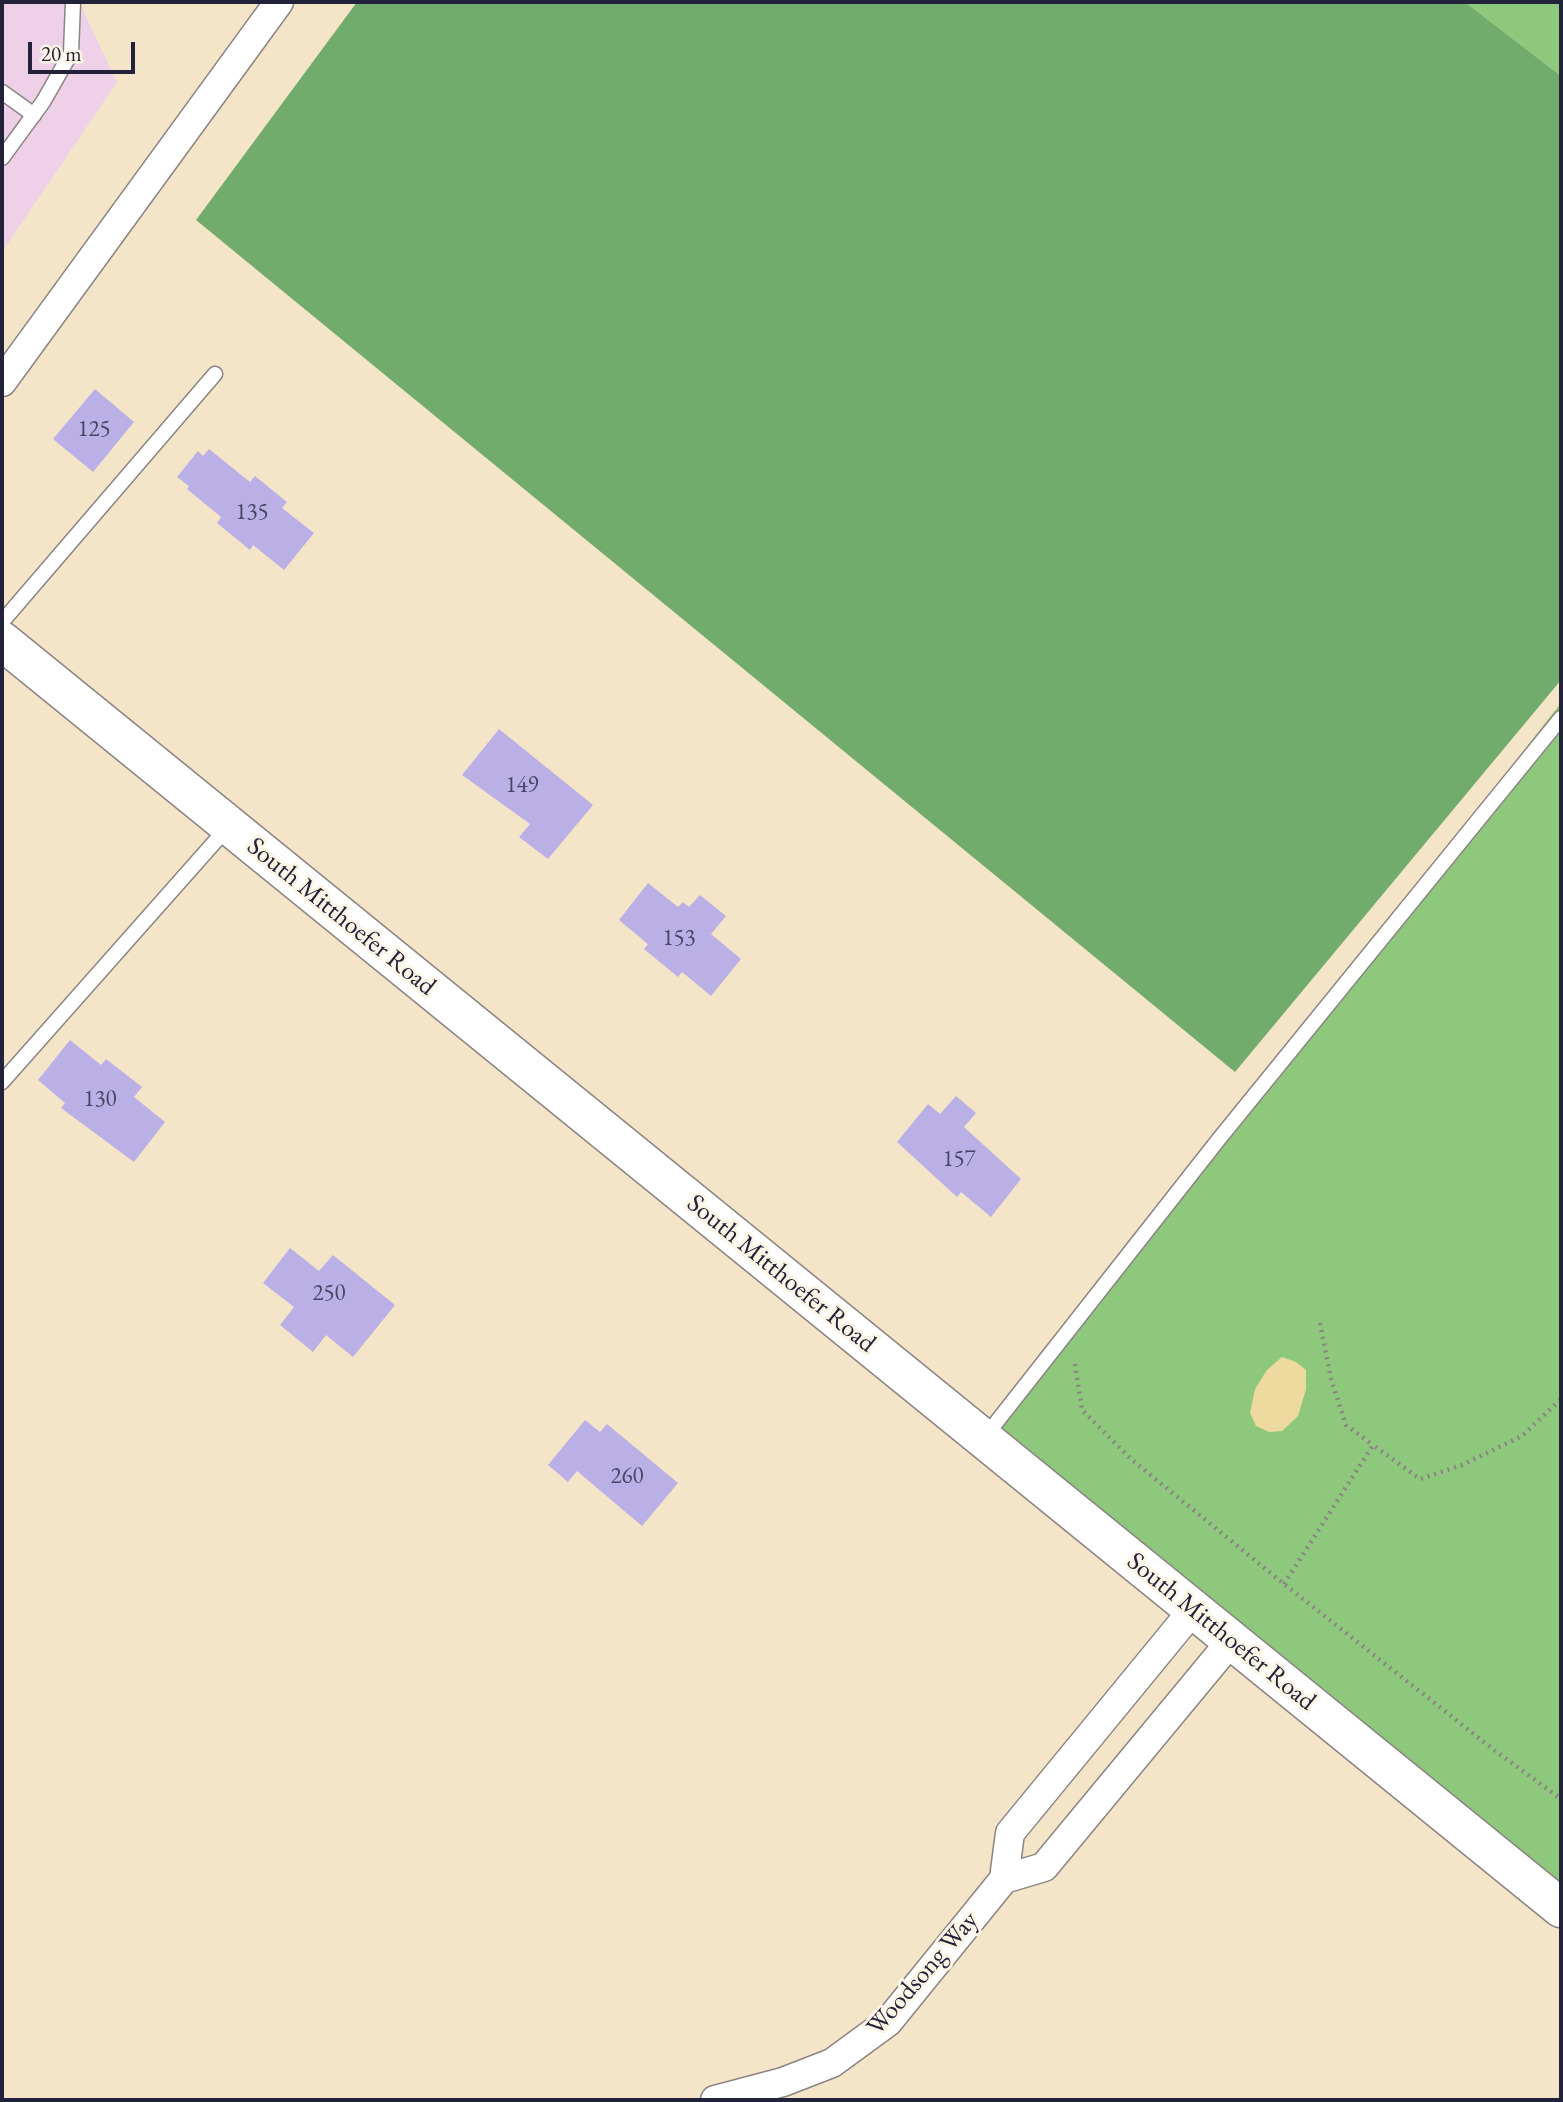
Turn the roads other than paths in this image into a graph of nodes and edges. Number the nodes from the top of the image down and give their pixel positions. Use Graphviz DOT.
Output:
graph roads {
  1 [pos="72,2"];
  2 [pos="279,2"];
  3 [pos="2,92"];
  4 [pos="34,116"];
  5 [pos="2,158"];
  6 [pos="215,374"];
  7 [pos="2,382"];
  8 [pos="2,622"];
  9 [pos="2,640"];
  10 [pos="1561,718"];
  11 [pos="229,827"];
  12 [pos="2,1082"];
  13 [pos="984,1438"];
  14 [pos="1193,1609"];
  15 [pos="1232,1640"];
  16 [pos="1004,1879"];
  17 [pos="1555,1903"];
  18 [pos="715,2100"];
  1 -- 4 [label="lane"];
  2 -- 7 [label="street"];
  3 -- 4 [label="lane"];
  4 -- 5 [label="lane"];
  6 -- 8 [label="lane"];
  9 -- 11 [label="main road, South Mitthoefer Road"];
  10 -- 13 [label="lane"];
  11 -- 12 [label="lane"];
  11 -- 13 [label="main road, South Mitthoefer Road"];
  13 -- 14 [label="main road, South Mitthoefer Road"];
  14 -- 15 [label="main road, South Mitthoefer Road"];
  14 -- 16 [label="street"];
  15 -- 16 [label="street"];
  15 -- 17 [label="main road, South Mitthoefer Road"];
  16 -- 18 [label="street, Woodsong Way"];
}
